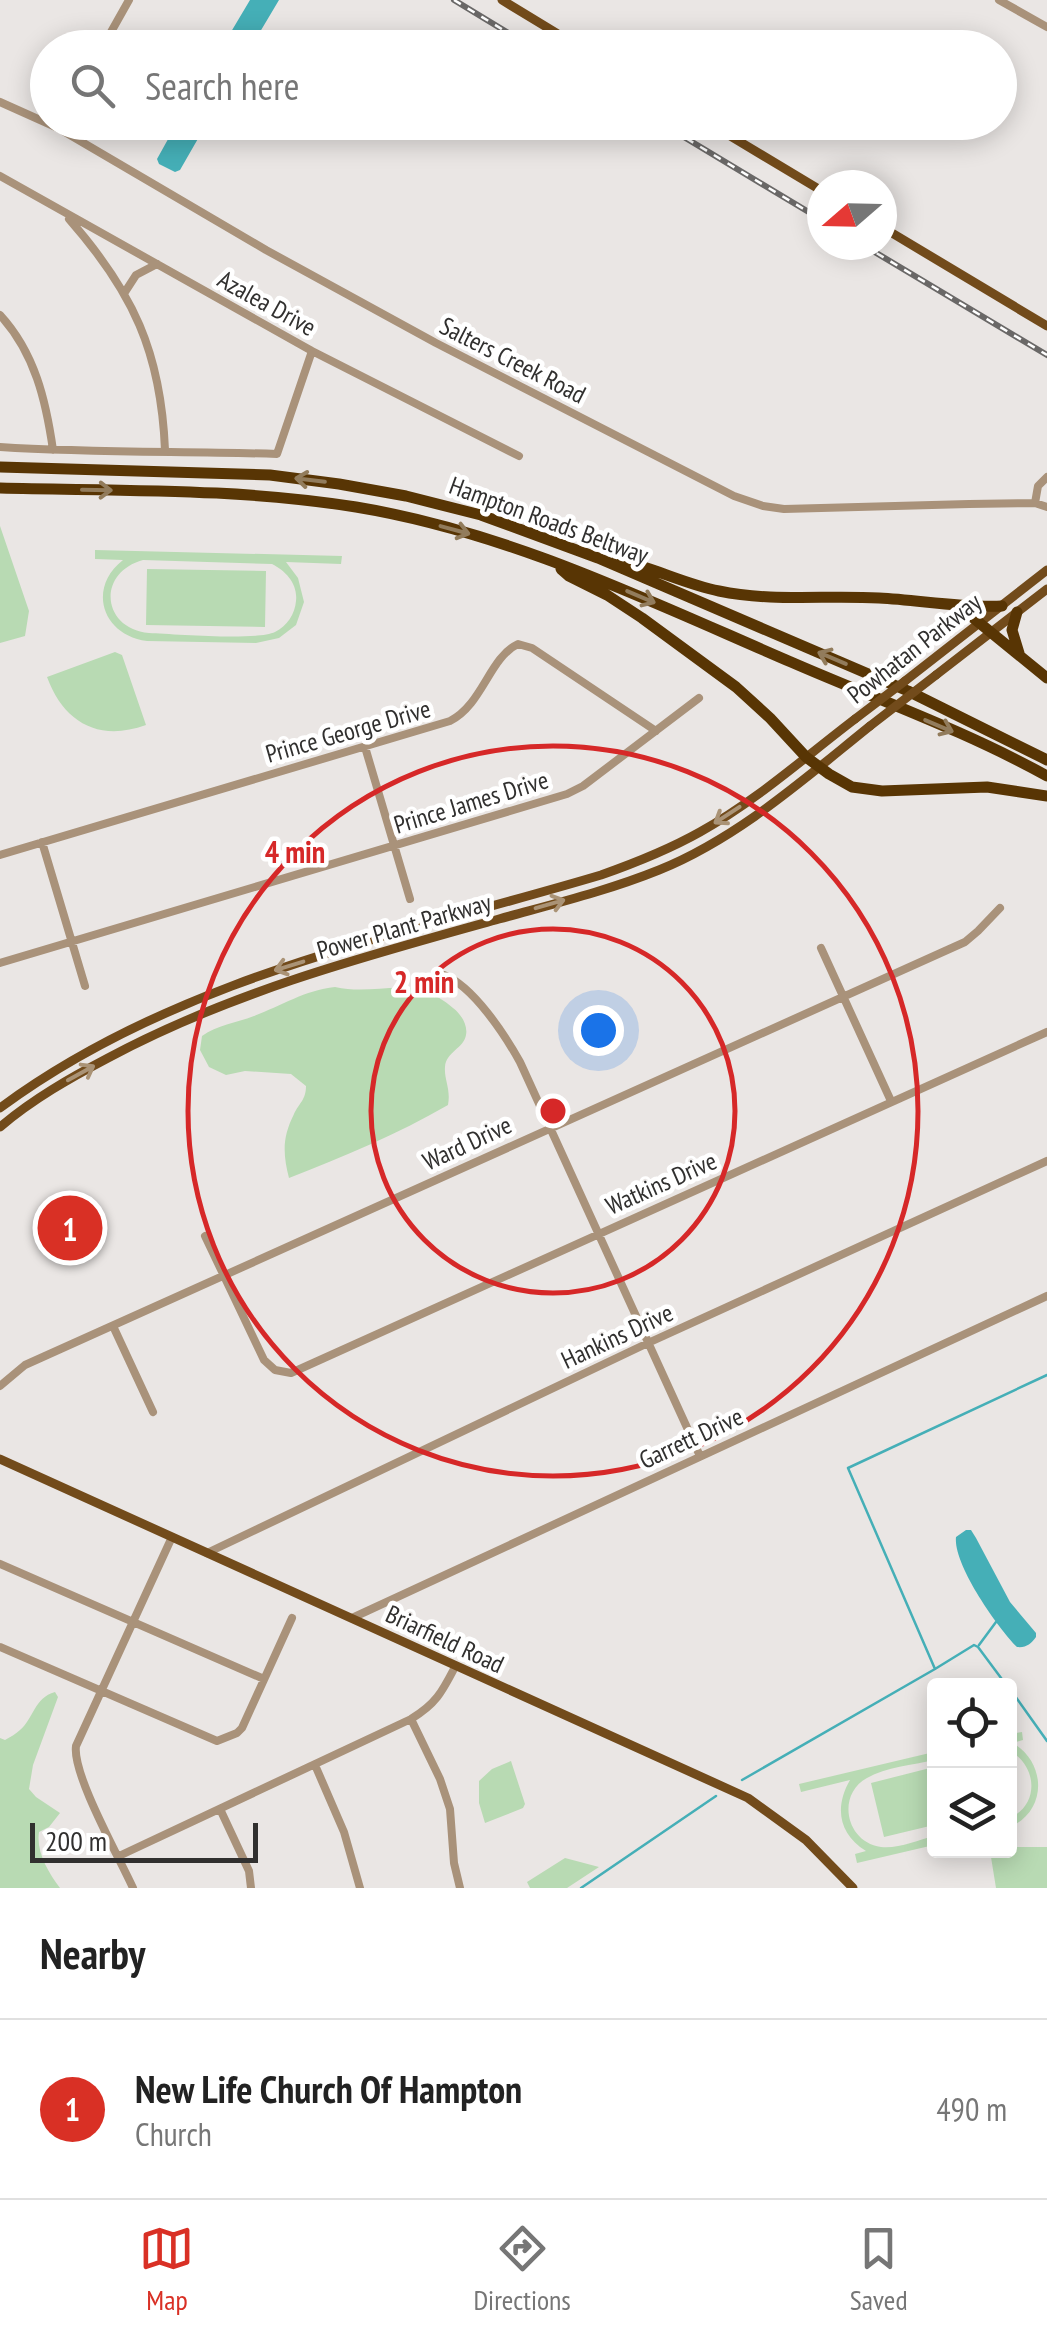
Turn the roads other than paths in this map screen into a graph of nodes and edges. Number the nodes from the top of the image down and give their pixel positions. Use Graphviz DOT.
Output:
graph roads {
  1 [pos="129,0"];
  2 [pos="502,0"];
  3 [pos="999,0"];
  4 [pos="1047,27"];
  5 [pos="112,30"];
  6 [pos="551,30"];
  7 [pos="0,102"];
  8 [pos="30,114"];
  9 [pos="84,140"];
  10 [pos="737,140"];
  11 [pos="0,176"];
  12 [pos="807,182"];
  13 [pos="63,212"];
  14 [pos="897,236"];
  15 [pos="157,264"];
  16 [pos="124,292"];
  17 [pos="0,315"];
  18 [pos="1047,326"];
  19 [pos="312,351"];
  20 [pos="0,447"];
  21 [pos="53,450"];
  22 [pos="165,450"];
  23 [pos="519,456"];
  24 [pos="0,467"];
  25 [pos="1047,476"];
  26 [pos="0,488"];
  27 [pos="1035,504"];
  28 [pos="1047,506"];
  29 [pos="598,558"];
  30 [pos="550,560"];
  31 [pos="1047,570"];
  32 [pos="1047,589"];
  33 [pos="951,604"];
  34 [pos="1002,606"];
  35 [pos="1018,612"];
  36 [pos="979,624"];
  37 [pos="992,632"];
  38 [pos="1021,656"];
  39 [pos="1047,678"];
  40 [pos="699,698"];
  41 [pos="656,731"];
  42 [pos="365,746"];
  43 [pos="806,757"];
  44 [pos="1047,760"];
  45 [pos="819,767"];
  46 [pos="1047,776"];
  47 [pos="1047,796"];
  48 [pos="42,842"];
  49 [pos="394,846"];
  50 [pos="0,855"];
  51 [pos="410,899"];
  52 [pos="1000,908"];
  53 [pos="72,942"];
  54 [pos="821,948"];
  55 [pos="0,964"];
  56 [pos="444,975"];
  57 [pos="85,986"];
  58 [pos="843,994"];
  59 [pos="1047,1032"];
  60 [pos="891,1101"];
  61 [pos="0,1108"];
  62 [pos="0,1126"];
  63 [pos="550,1127"];
  64 [pos="1047,1162"];
  65 [pos="599,1233"];
  66 [pos="206,1236"];
  67 [pos="226,1276"];
  68 [pos="1047,1296"];
  69 [pos="113,1326"];
  70 [pos="648,1343"];
  71 [pos="0,1386"];
  72 [pos="152,1412"];
  73 [pos="700,1456"];
  74 [pos="0,1458"];
  75 [pos="172,1537"];
  76 [pos="207,1553"];
  77 [pos="0,1564"];
  78 [pos="292,1618"];
  79 [pos="352,1618"];
  80 [pos="135,1622"];
  81 [pos="0,1647"];
  82 [pos="455,1666"];
  83 [pos="264,1678"];
  84 [pos="102,1692"];
  85 [pos="412,1719"];
  86 [pos="315,1765"];
  87 [pos="220,1809"];
  88 [pos="119,1856"];
  89 [pos="132,1888"];
  90 [pos="251,1888"];
  91 [pos="360,1888"];
  92 [pos="460,1888"];
  93 [pos="853,1888"];
  1 -- 5 [label="street"];
  2 -- 6 [label="main road"];
  3 -- 4 [label="street"];
  7 -- 8 [label="street, Salters Creek Road"];
  9 -- 27 [label="street, Salters Creek Road"];
  10 -- 12 [label="main road"];
  11 -- 13 [label="street, Azalea Drive"];
  13 -- 15 [label="street, Azalea Drive"];
  13 -- 16 [label="street"];
  14 -- 18 [label="main road"];
  15 -- 16 [label="street"];
  15 -- 19 [label="street, Azalea Drive"];
  16 -- 22 [label="street"];
  17 -- 21 [label="street"];
  19 -- 22 [label="street"];
  19 -- 23 [label="street, Azalea Drive"];
  20 -- 21 [label="street"];
  21 -- 22 [label="street"];
  29 -- 24 [label="highway, Hampton Roads Beltway, one-way"];
  25 -- 27 [label="street"];
  26 -- 30 [label="highway, Hampton Roads Beltway, one-way"];
  27 -- 28 [label="street, Salters Creek Road"];
  29 -- 33 [label="highway"];
  44 -- 29 [label="highway, Hampton Roads Beltway, one-way"];
  30 -- 43 [label="highway"];
  30 -- 46 [label="highway, Hampton Roads Beltway, one-way"];
  31 -- 34 [label="main road, Powhatan Parkway"];
  32 -- 35 [label="main road, Powhatan Parkway"];
  33 -- 34 [label="highway"];
  33 -- 36 [label="highway"];
  34 -- 36 [label="main road, Powhatan Parkway"];
  35 -- 37 [label="main road, Powhatan Parkway"];
  35 -- 38 [label="highway"];
  36 -- 37 [label="highway"];
  36 -- 43 [label="main road, Powhatan Parkway, bridge"];
  37 -- 38 [label="highway"];
  37 -- 45 [label="main road, Powhatan Parkway, bridge"];
  38 -- 39 [label="highway"];
  40 -- 41 [label="street, Prince James Drive"];
  41 -- 42 [label="street, Prince George Drive"];
  41 -- 49 [label="street, Prince James Drive"];
  42 -- 48 [label="street, Prince George Drive"];
  42 -- 49 [label="street"];
  43 -- 45 [label="highway"];
  43 -- 61 [label="main road, Power Plant Parkway, one-way"];
  45 -- 47 [label="highway"];
  62 -- 45 [label="main road, Power Plant Parkway, one-way"];
  48 -- 50 [label="street, Prince George Drive"];
  48 -- 53 [label="street"];
  49 -- 51 [label="street"];
  49 -- 53 [label="street, Prince James Drive"];
  52 -- 58 [label="street, Ward Drive"];
  53 -- 55 [label="street, Prince James Drive"];
  53 -- 57 [label="street"];
  54 -- 58 [label="street"];
  56 -- 63 [label="street"];
  58 -- 60 [label="street"];
  58 -- 63 [label="street, Ward Drive"];
  59 -- 60 [label="street, Watkins Drive"];
  60 -- 65 [label="street, Watkins Drive"];
  63 -- 65 [label="street"];
  63 -- 67 [label="street, Ward Drive"];
  64 -- 70 [label="street, Hankins Drive"];
  65 -- 67 [label="street, Watkins Drive"];
  65 -- 70 [label="street"];
  66 -- 67 [label="street"];
  67 -- 69 [label="street, Ward Drive"];
  68 -- 73 [label="street, Garrett Drive"];
  69 -- 71 [label="street, Ward Drive"];
  69 -- 72 [label="street"];
  70 -- 73 [label="street"];
  70 -- 76 [label="street, Hankins Drive"];
  73 -- 79 [label="street, Garrett Drive"];
  74 -- 75 [label="main road, Briarfield Road"];
  75 -- 76 [label="main road, Briarfield Road"];
  75 -- 80 [label="street"];
  76 -- 79 [label="main road, Briarfield Road"];
  77 -- 80 [label="street"];
  78 -- 83 [label="street"];
  79 -- 82 [label="main road, Briarfield Road"];
  80 -- 83 [label="street"];
  80 -- 84 [label="street"];
  81 -- 84 [label="street"];
  82 -- 85 [label="street"];
  82 -- 93 [label="main road, Briarfield Road"];
  83 -- 84 [label="street"];
  84 -- 88 [label="street"];
  85 -- 86 [label="street"];
  85 -- 92 [label="street"];
  86 -- 87 [label="street"];
  86 -- 91 [label="street"];
  87 -- 88 [label="street"];
  87 -- 90 [label="street"];
  88 -- 89 [label="street"];
}
